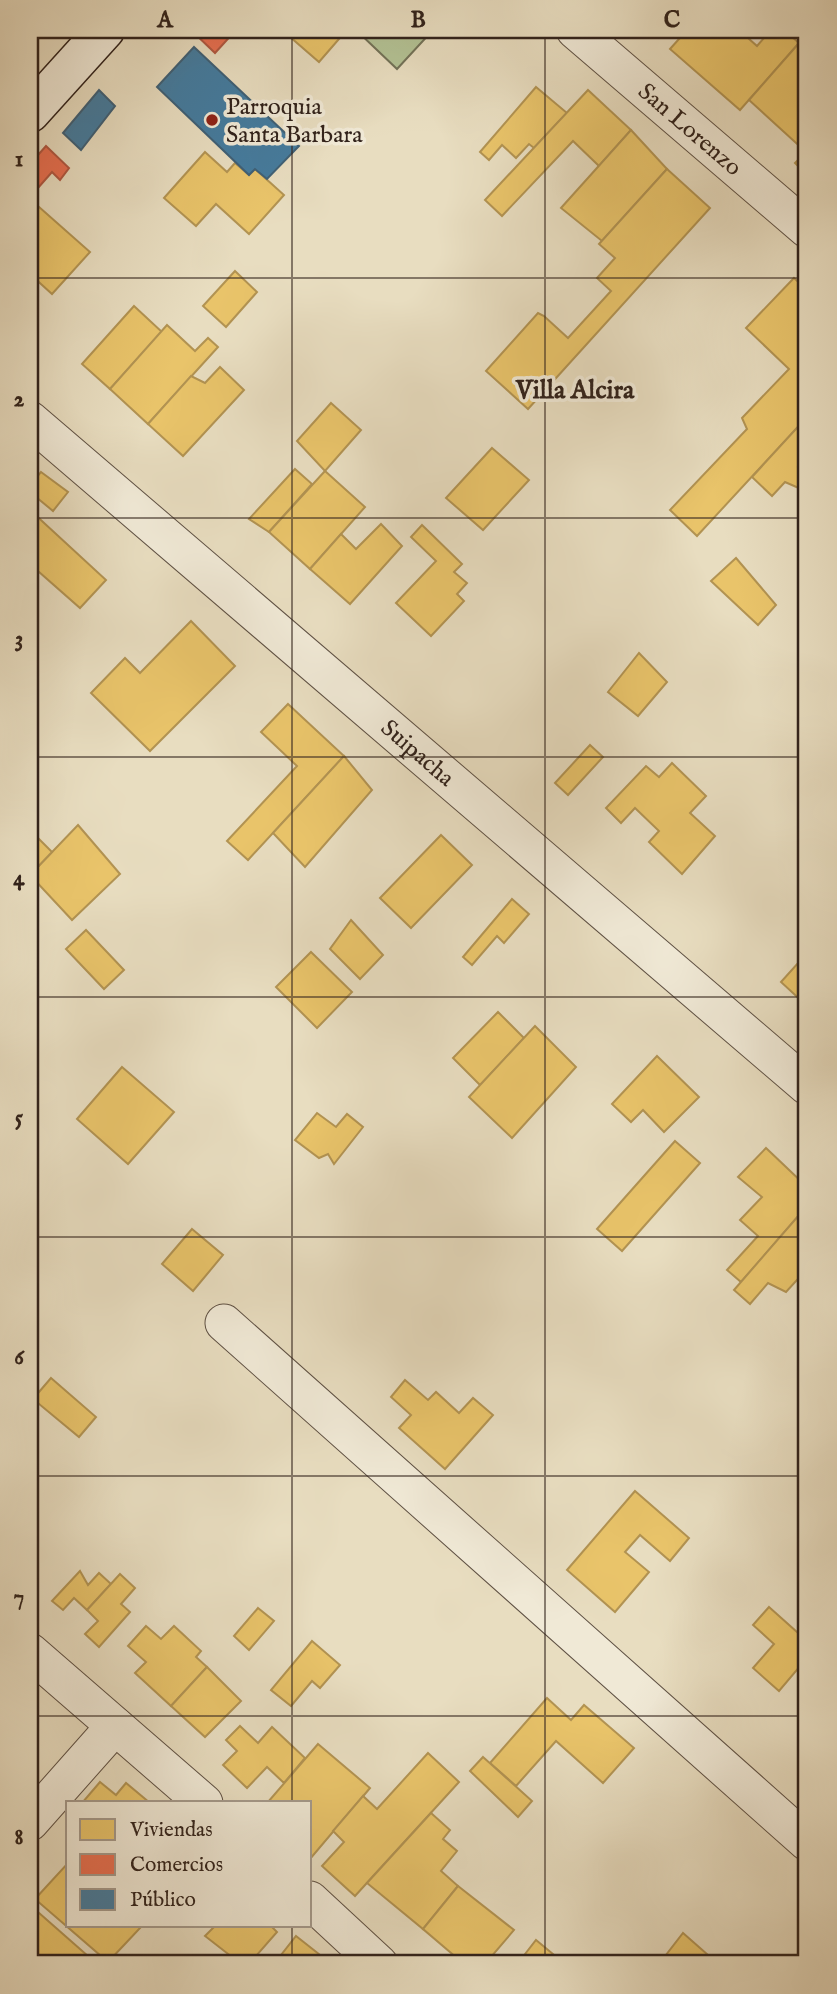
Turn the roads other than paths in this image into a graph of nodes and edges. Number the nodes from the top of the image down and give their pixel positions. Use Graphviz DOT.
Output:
graph roads {
  1 [pos="575,30"];
  2 [pos="98,32"];
  3 [pos="30,113"];
  4 [pos="807,229"];
  5 [pos="30,420"];
  6 [pos="807,1086"];
  7 [pos="225,1323"];
  8 [pos="30,1652"];
  9 [pos="115,1726"];
  10 [pos="202,1801"];
  11 [pos="30,1822"];
  12 [pos="807,1843"];
  13 [pos="312,1902"];
  14 [pos="379,1964"];
  1 -- 4 [label="street, San Lorenzo"];
  2 -- 3 [label="main road"];
  5 -- 6 [label="street, Suipacha"];
  7 -- 12 [label="street"];
  8 -- 9 [label="street"];
  9 -- 10 [label="street"];
  9 -- 11 [label="street"];
  13 -- 14 [label="street"];
}
